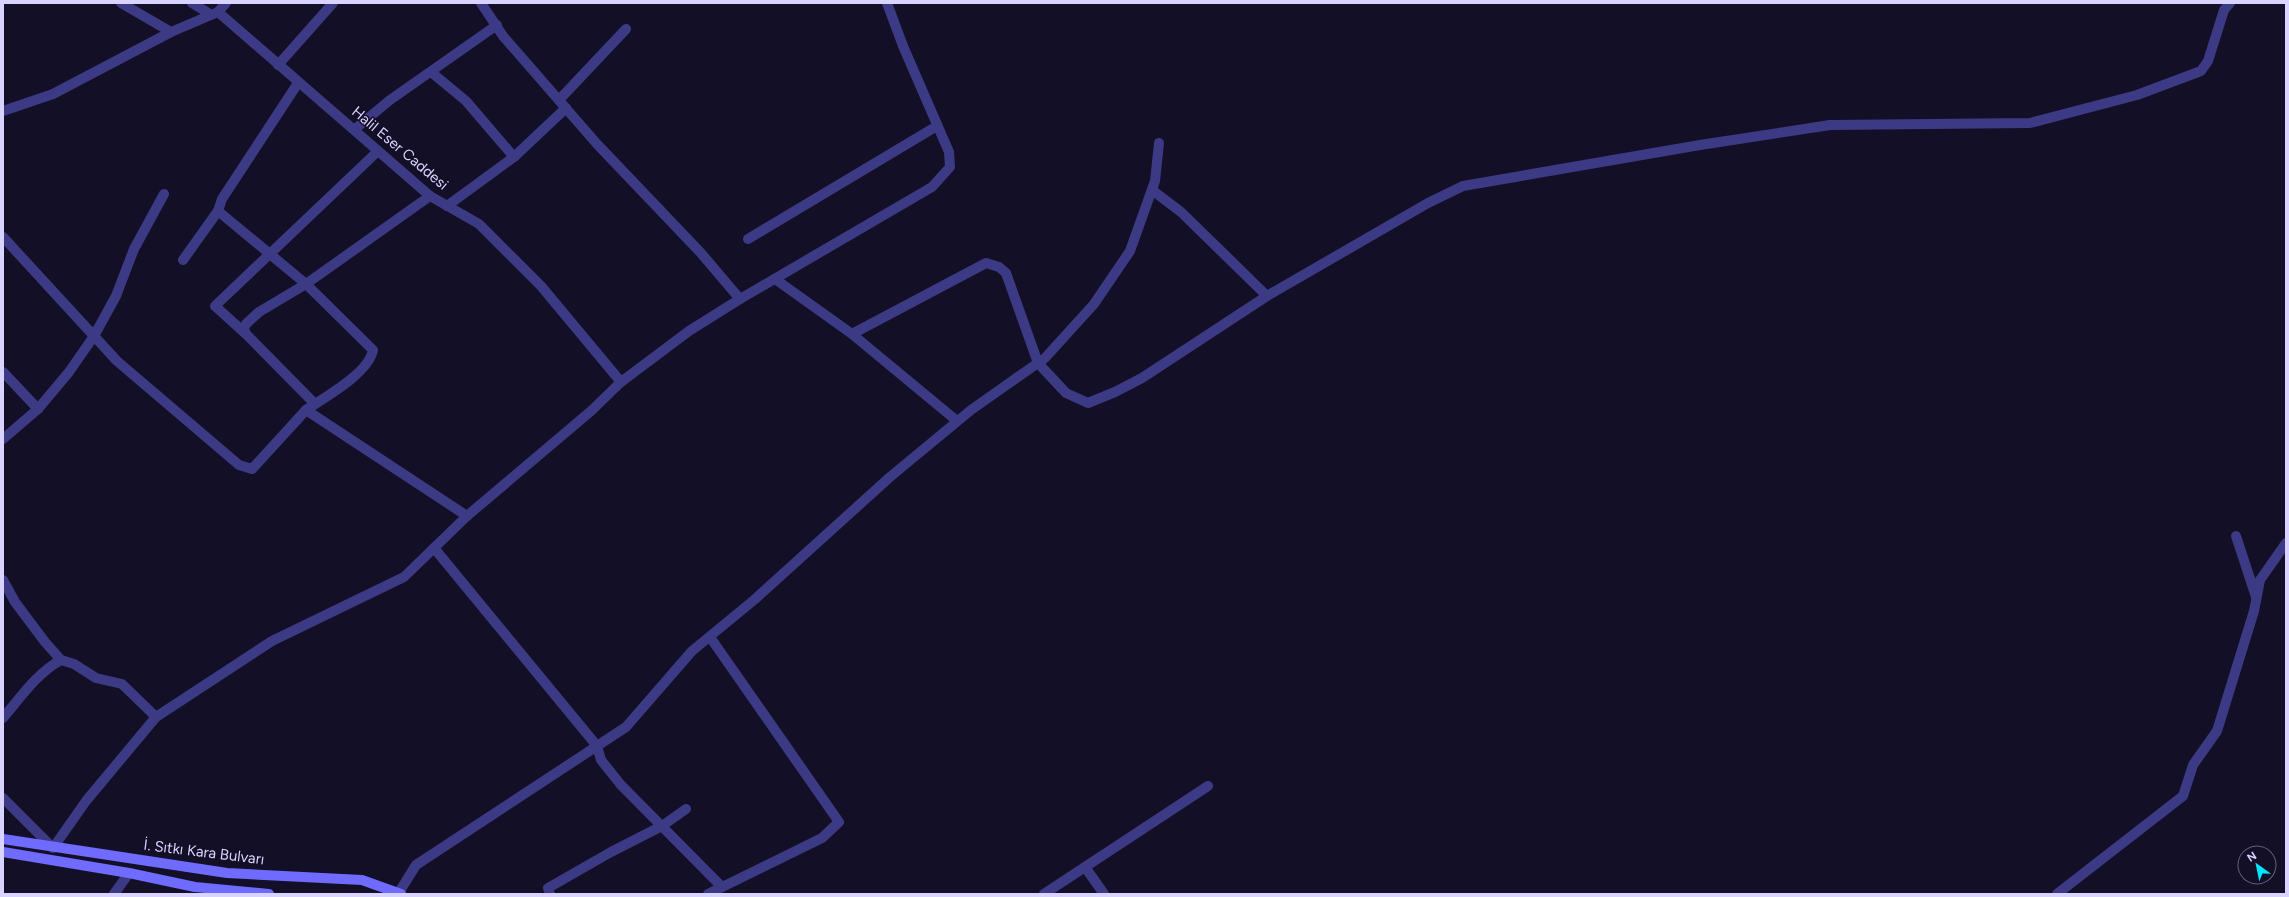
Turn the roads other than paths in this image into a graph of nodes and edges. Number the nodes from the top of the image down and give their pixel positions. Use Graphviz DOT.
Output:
graph roads {
  1 [pos="121,3"];
  2 [pos="192,3"];
  3 [pos="226,3"];
  4 [pos="333,3"];
  5 [pos="481,3"];
  6 [pos="887,3"];
  7 [pos="2230,3"];
  8 [pos="214,13"];
  9 [pos="497,25"];
  10 [pos="626,29"];
  11 [pos="171,32"];
  12 [pos="278,65"];
  13 [pos="431,72"];
  14 [pos="298,83"];
  15 [pos="562,104"];
  16 [pos="3,111"];
  17 [pos="938,126"];
  18 [pos="355,129"];
  19 [pos="1159,143"];
  20 [pos="378,151"];
  21 [pos="514,157"];
  22 [pos="1152,190"];
  23 [pos="164,194"];
  24 [pos="430,196"];
  25 [pos="447,206"];
  26 [pos="218,211"];
  27 [pos="3,237"];
  28 [pos="748,239"];
  29 [pos="272,253"];
  30 [pos="183,260"];
  31 [pos="775,279"];
  32 [pos="306,284"];
  33 [pos="1267,296"];
  34 [pos="740,299"];
  35 [pos="246,334"];
  36 [pos="852,334"];
  37 [pos="94,336"];
  38 [pos="1038,363"];
  39 [pos="3,372"];
  40 [pos="621,382"];
  41 [pos="315,404"];
  42 [pos="38,409"];
  43 [pos="306,410"];
  44 [pos="957,421"];
  45 [pos="3,439"];
  46 [pos="468,516"];
  47 [pos="2236,536"];
  48 [pos="2286,543"];
  49 [pos="434,548"];
  50 [pos="3,580"];
  51 [pos="2256,597"];
  52 [pos="710,637"];
  53 [pos="61,660"];
  54 [pos="156,717"];
  55 [pos="3,718"];
  56 [pos="597,746"];
  57 [pos="1208,786"];
  58 [pos="3,798"];
  59 [pos="686,809"];
  60 [pos="662,826"];
  61 [pos="3,839"];
  62 [pos="53,848"];
  63 [pos="3,852"];
  64 [pos="1085,867"];
  65 [pos="129,873"];
  66 [pos="722,887"];
  67 [pos="399,893"];
  68 [pos="114,894"];
  69 [pos="269,894"];
  70 [pos="550,894"];
  71 [pos="708,894"];
  72 [pos="1044,894"];
  73 [pos="1104,894"];
  74 [pos="2057,894"];
  1 -- 11 [label="street"];
  2 -- 8 [label="street, Halil Eser Caddesi"];
  3 -- 8 [label="street"];
  4 -- 12 [label="street"];
  5 -- 9 [label="street"];
  6 -- 17 [label="street"];
  7 -- 33 [label="street"];
  8 -- 11 [label="street"];
  8 -- 12 [label="street, Halil Eser Caddesi"];
  9 -- 13 [label="street"];
  9 -- 15 [label="street"];
  10 -- 15 [label="street"];
  11 -- 16 [label="street"];
  12 -- 14 [label="street, Halil Eser Caddesi"];
  13 -- 18 [label="street"];
  13 -- 21 [label="street"];
  14 -- 18 [label="street, Halil Eser Caddesi"];
  14 -- 26 [label="street"];
  15 -- 21 [label="street"];
  15 -- 34 [label="street"];
  17 -- 28 [label="street"];
  17 -- 31 [label="street"];
  18 -- 20 [label="street, Halil Eser Caddesi"];
  19 -- 22 [label="street"];
  20 -- 24 [label="street, Halil Eser Caddesi"];
  20 -- 29 [label="street"];
  21 -- 25 [label="street"];
  22 -- 33 [label="street"];
  22 -- 38 [label="street"];
  23 -- 37 [label="street"];
  24 -- 25 [label="street, Halil Eser Caddesi"];
  24 -- 32 [label="street"];
  25 -- 40 [label="street, Halil Eser Caddesi"];
  26 -- 29 [label="street"];
  26 -- 30 [label="street"];
  27 -- 37 [label="street"];
  29 -- 32 [label="street"];
  29 -- 35 [label="street"];
  31 -- 34 [label="street"];
  31 -- 36 [label="street"];
  32 -- 35 [label="street"];
  32 -- 41 [label="street"];
  33 -- 38 [label="street"];
  34 -- 40 [label="street"];
  35 -- 41 [label="street"];
  36 -- 38 [label="street"];
  36 -- 44 [label="street"];
  37 -- 42 [label="street"];
  37 -- 43 [label="street"];
  38 -- 44 [label="street"];
  39 -- 42 [label="street"];
  40 -- 46 [label="street"];
  41 -- 43 [label="street"];
  42 -- 45 [label="street"];
  43 -- 46 [label="street"];
  44 -- 52 [label="street"];
  46 -- 49 [label="street"];
  47 -- 51 [label="street"];
  48 -- 51 [label="street"];
  49 -- 54 [label="street"];
  49 -- 56 [label="street"];
  50 -- 53 [label="street"];
  51 -- 74 [label="street"];
  52 -- 56 [label="street"];
  52 -- 66 [label="street"];
  53 -- 54 [label="street"];
  53 -- 55 [label="street"];
  54 -- 62 [label="street"];
  56 -- 60 [label="street"];
  56 -- 67 [label="street"];
  57 -- 64 [label="street"];
  58 -- 62 [label="street"];
  59 -- 60 [label="street"];
  60 -- 66 [label="street"];
  60 -- 70 [label="street"];
  61 -- 62 [label="main road, İ. Sıtkı Kara Bulvarı"];
  62 -- 67 [label="main road, İ. Sıtkı Kara Bulvarı"];
  63 -- 65 [label="main road, İ. Sıtkı Kara Bulvarı"];
  64 -- 72 [label="street"];
  64 -- 73 [label="street"];
  65 -- 68 [label="street"];
  65 -- 69 [label="main road, İ. Sıtkı Kara Bulvarı"];
  66 -- 71 [label="street"];
}
